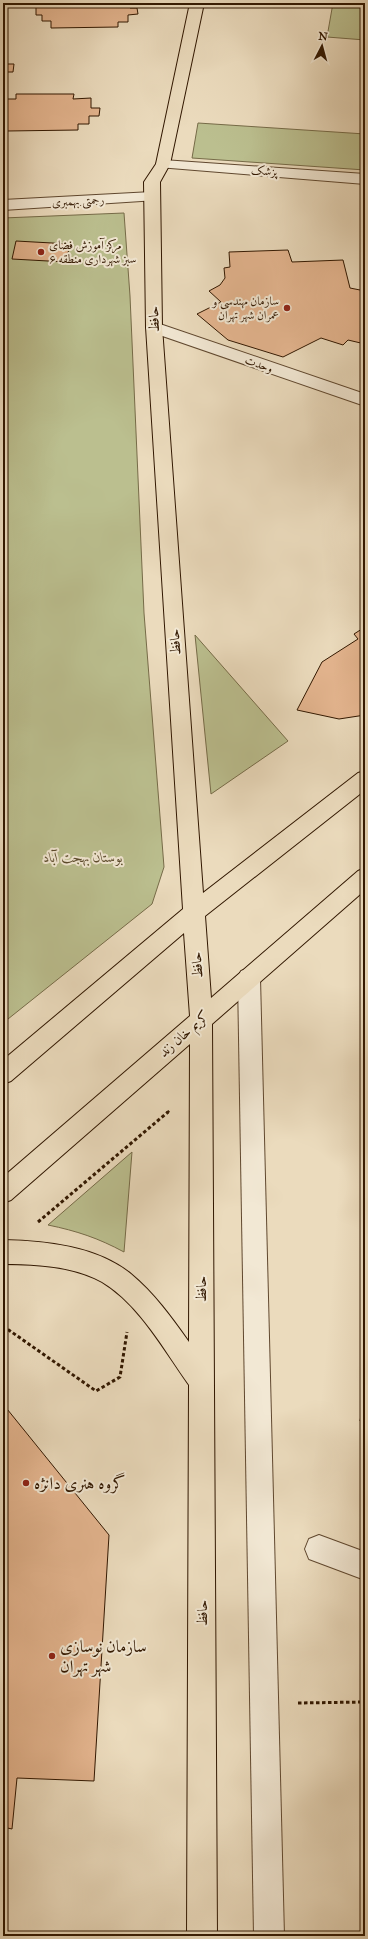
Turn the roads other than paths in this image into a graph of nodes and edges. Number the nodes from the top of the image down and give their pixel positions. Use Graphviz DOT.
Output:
graph roads {
  1 [pos="197,3"];
  2 [pos="163,164"];
  3 [pos="365,179"];
  4 [pos="152,190"];
  5 [pos="3,194"];
  6 [pos="3,205"];
  7 [pos="154,327"];
  8 [pos="365,400"];
  9 [pos="365,779"];
  10 [pos="365,877"];
  11 [pos="193,912"];
  12 [pos="249,978"];
  13 [pos="201,1020"];
  14 [pos="3,1074"];
  15 [pos="3,1192"];
  16 [pos="3,1252"];
  17 [pos="202,1382"];
  18 [pos="319,1549"];
  19 [pos="365,1566"];
  20 [pos="202,1936"];
  21 [pos="269,1936"];
  1 -- 2 [label="main road"];
  2 -- 3 [label="street, پزشک"];
  2 -- 4 [label="main road"];
  4 -- 5 [label="street, رحمتی بهمبری"];
  4 -- 6 [label="street, رحمتی بهمبری"];
  4 -- 7 [label="main road, حافظ"];
  7 -- 8 [label="street, وحدت"];
  7 -- 11 [label="main road, حافظ"];
  9 -- 11 [label="main road"];
  10 -- 12 [label="main road, کریم خان زند"];
  11 -- 13 [label="main road, حافظ"];
  11 -- 14 [label="main road"];
  12 -- 13 [label="main road, کریم خان زند"];
  12 -- 21 [label="street"];
  13 -- 15 [label="main road, کریم خان زند"];
  13 -- 17 [label="main road, حافظ"];
  16 -- 17 [label="main road"];
  17 -- 20 [label="main road, حافظ"];
  18 -- 19 [label="street"];
}
